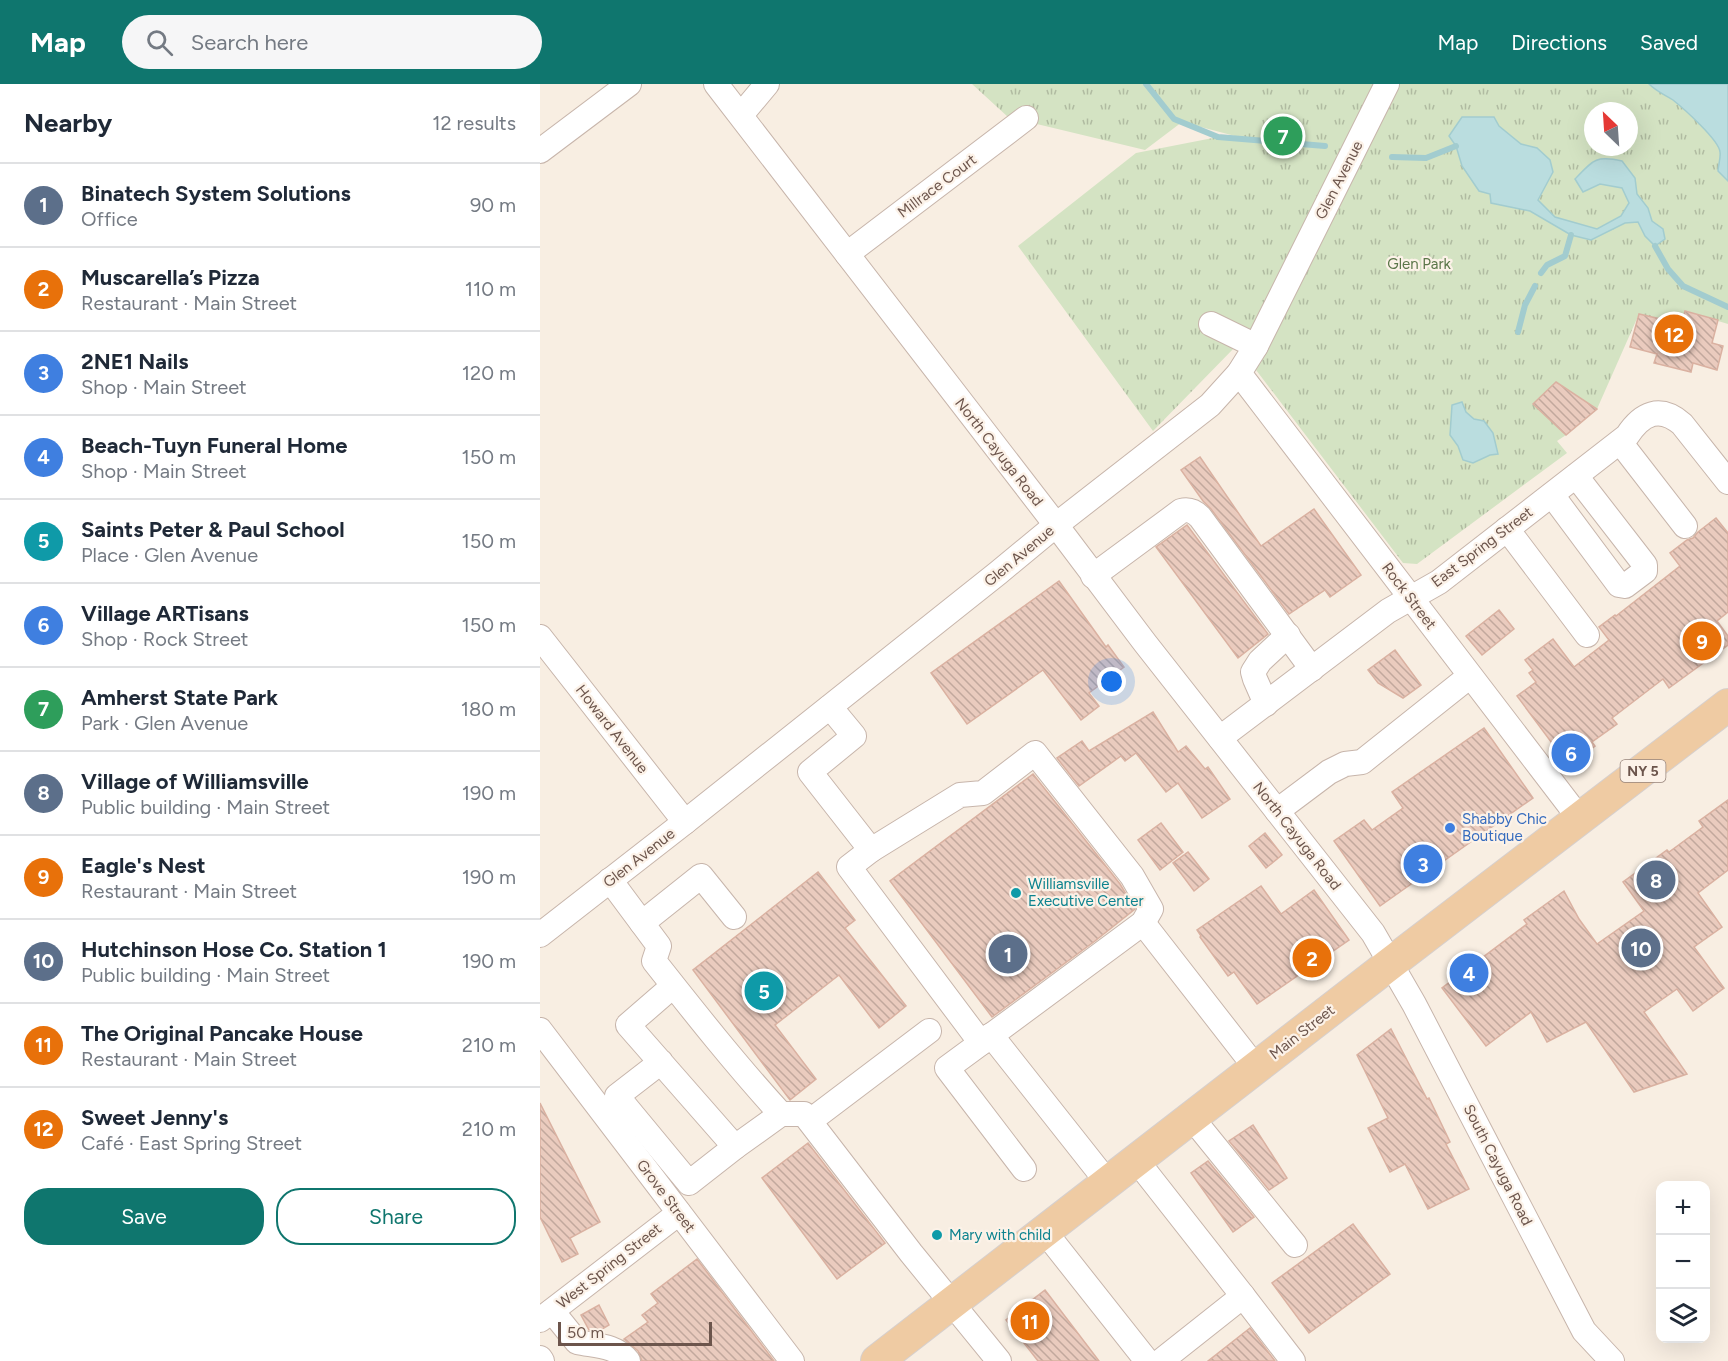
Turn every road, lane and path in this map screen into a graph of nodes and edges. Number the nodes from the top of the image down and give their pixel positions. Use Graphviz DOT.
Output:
graph roads {
  1 [pos="629,84"];
  2 [pos="716,84"];
  3 [pos="767,84"];
  4 [pos="1386,84"];
  5 [pos="741,115"];
  6 [pos="1026,118"];
  7 [pos="540,151"];
  8 [pos="847,254"];
  9 [pos="1211,324"];
  10 [pos="1256,346"];
  11 [pos="1239,373"];
  12 [pos="1623,439"];
  13 [pos="1576,476"];
  14 [pos="1728,482"];
  15 [pos="1552,495"];
  16 [pos="1056,525"];
  17 [pos="1685,526"];
  18 [pos="1507,530"];
  19 [pos="1093,576"];
  20 [pos="1411,598"];
  21 [pos="1288,635"];
  22 [pos="1587,635"];
  23 [pos="540,637"];
  24 [pos="1312,669"];
  25 [pos="1470,676"];
  26 [pos="1266,704"];
  27 [pos="1728,705"];
  28 [pos="830,707"];
  29 [pos="1220,738"];
  30 [pos="1276,812"];
  31 [pos="1580,819"];
  32 [pos="685,822"];
  33 [pos="871,850"];
  34 [pos="610,880"];
  35 [pos="734,917"];
  36 [pos="1143,923"];
  37 [pos="642,924"];
  38 [pos="540,935"];
  39 [pos="1391,963"];
  40 [pos="673,986"];
  41 [pos="540,1030"];
  42 [pos="929,1031"];
  43 [pos="986,1039"];
  44 [pos="661,1062"];
  45 [pos="1256,1068"];
  46 [pos="781,1114"];
  47 [pos="1192,1118"];
  48 [pos="810,1121"];
  49 [pos="735,1147"];
  50 [pos="1137,1161"];
  51 [pos="1024,1169"];
  52 [pos="1108,1183"];
  53 [pos="679,1213"];
  54 [pos="1045,1232"];
  55 [pos="1295,1245"];
  56 [pos="1243,1296"];
  57 [pos="951,1304"];
  58 [pos="546,1315"];
  59 [pos="628,1361"];
  60 [pos="792,1361"];
  61 [pos="877,1361"];
  62 [pos="999,1361"];
  63 [pos="1147,1361"];
  64 [pos="1161,1361"];
  65 [pos="1293,1361"];
  66 [pos="1612,1361"];
  1 -- 7 [label="street"];
  2 -- 5 [label="street, North Cayuga Road"];
  3 -- 5 [label="street"];
  4 -- 10 [label="street, Glen Avenue"];
  5 -- 8 [label="street, North Cayuga Road"];
  6 -- 8 [label="street, Millrace Court"];
  8 -- 16 [label="street, North Cayuga Road"];
  9 -- 10 [label="street"];
  10 -- 11 [label="street, Glen Avenue"];
  11 -- 16 [label="street, Glen Avenue"];
  11 -- 20 [label="street, Rock Street"];
  12 -- 13 [label="street, East Spring Street"];
  12 -- 14 [label="street, East Spring Street"];
  12 -- 17 [label="street"];
  13 -- 15 [label="street, East Spring Street"];
  13 -- 15 [label="street"];
  15 -- 18 [label="street, East Spring Street"];
  16 -- 19 [label="street, North Cayuga Road"];
  16 -- 28 [label="street, Glen Avenue"];
  18 -- 20 [label="street, East Spring Street"];
  18 -- 22 [label="street"];
  19 -- 21 [label="street"];
  19 -- 29 [label="street, North Cayuga Road"];
  20 -- 24 [label="street, East Spring Street"];
  20 -- 25 [label="street, Rock Street"];
  21 -- 24 [label="street"];
  21 -- 26 [label="street"];
  23 -- 32 [label="street, Howard Avenue"];
  24 -- 26 [label="street, East Spring Street"];
  25 -- 30 [label="street"];
  25 -- 31 [label="street, Rock Street"];
  26 -- 29 [label="street, East Spring Street"];
  27 -- 31 [label="main road, Main Street / NY 5"];
  28 -- 32 [label="street, Glen Avenue"];
  28 -- 33 [label="street"];
  29 -- 30 [label="street, North Cayuga Road"];
  30 -- 39 [label="street, North Cayuga Road"];
  31 -- 39 [label="main road, Main Street / NY 5"];
  32 -- 34 [label="street, Glen Avenue"];
  33 -- 36 [label="street"];
  33 -- 43 [label="street"];
  34 -- 37 [label="street"];
  34 -- 38 [label="street, Glen Avenue"];
  35 -- 37 [label="street"];
  36 -- 43 [label="street"];
  36 -- 45 [label="street"];
  37 -- 40 [label="street"];
  39 -- 45 [label="main road, Main Street / NY 5"];
  39 -- 66 [label="street, South Cayuga Road"];
  40 -- 44 [label="street"];
  40 -- 46 [label="street"];
  41 -- 53 [label="street, Grove Street"];
  42 -- 48 [label="street"];
  43 -- 51 [label="street"];
  43 -- 52 [label="street"];
  44 -- 49 [label="street"];
  44 -- 49 [label="street"];
  45 -- 47 [label="main road, Main Street / NY 5"];
  46 -- 48 [label="street"];
  46 -- 49 [label="street"];
  47 -- 50 [label="main road, Main Street / NY 5"];
  47 -- 55 [label="street"];
  48 -- 57 [label="street"];
  50 -- 52 [label="main road, Main Street / NY 5"];
  50 -- 56 [label="street"];
  52 -- 54 [label="main road, Main Street / NY 5"];
  53 -- 58 [label="street, West Spring Street"];
  53 -- 60 [label="street, Grove Street"];
  54 -- 57 [label="main road, Main Street / NY 5"];
  54 -- 63 [label="street"];
  56 -- 64 [label="street"];
  56 -- 65 [label="street"];
  57 -- 61 [label="main road, Main Street / NY 5"];
  57 -- 62 [label="street"];
  58 -- 59 [label="street"];
}
